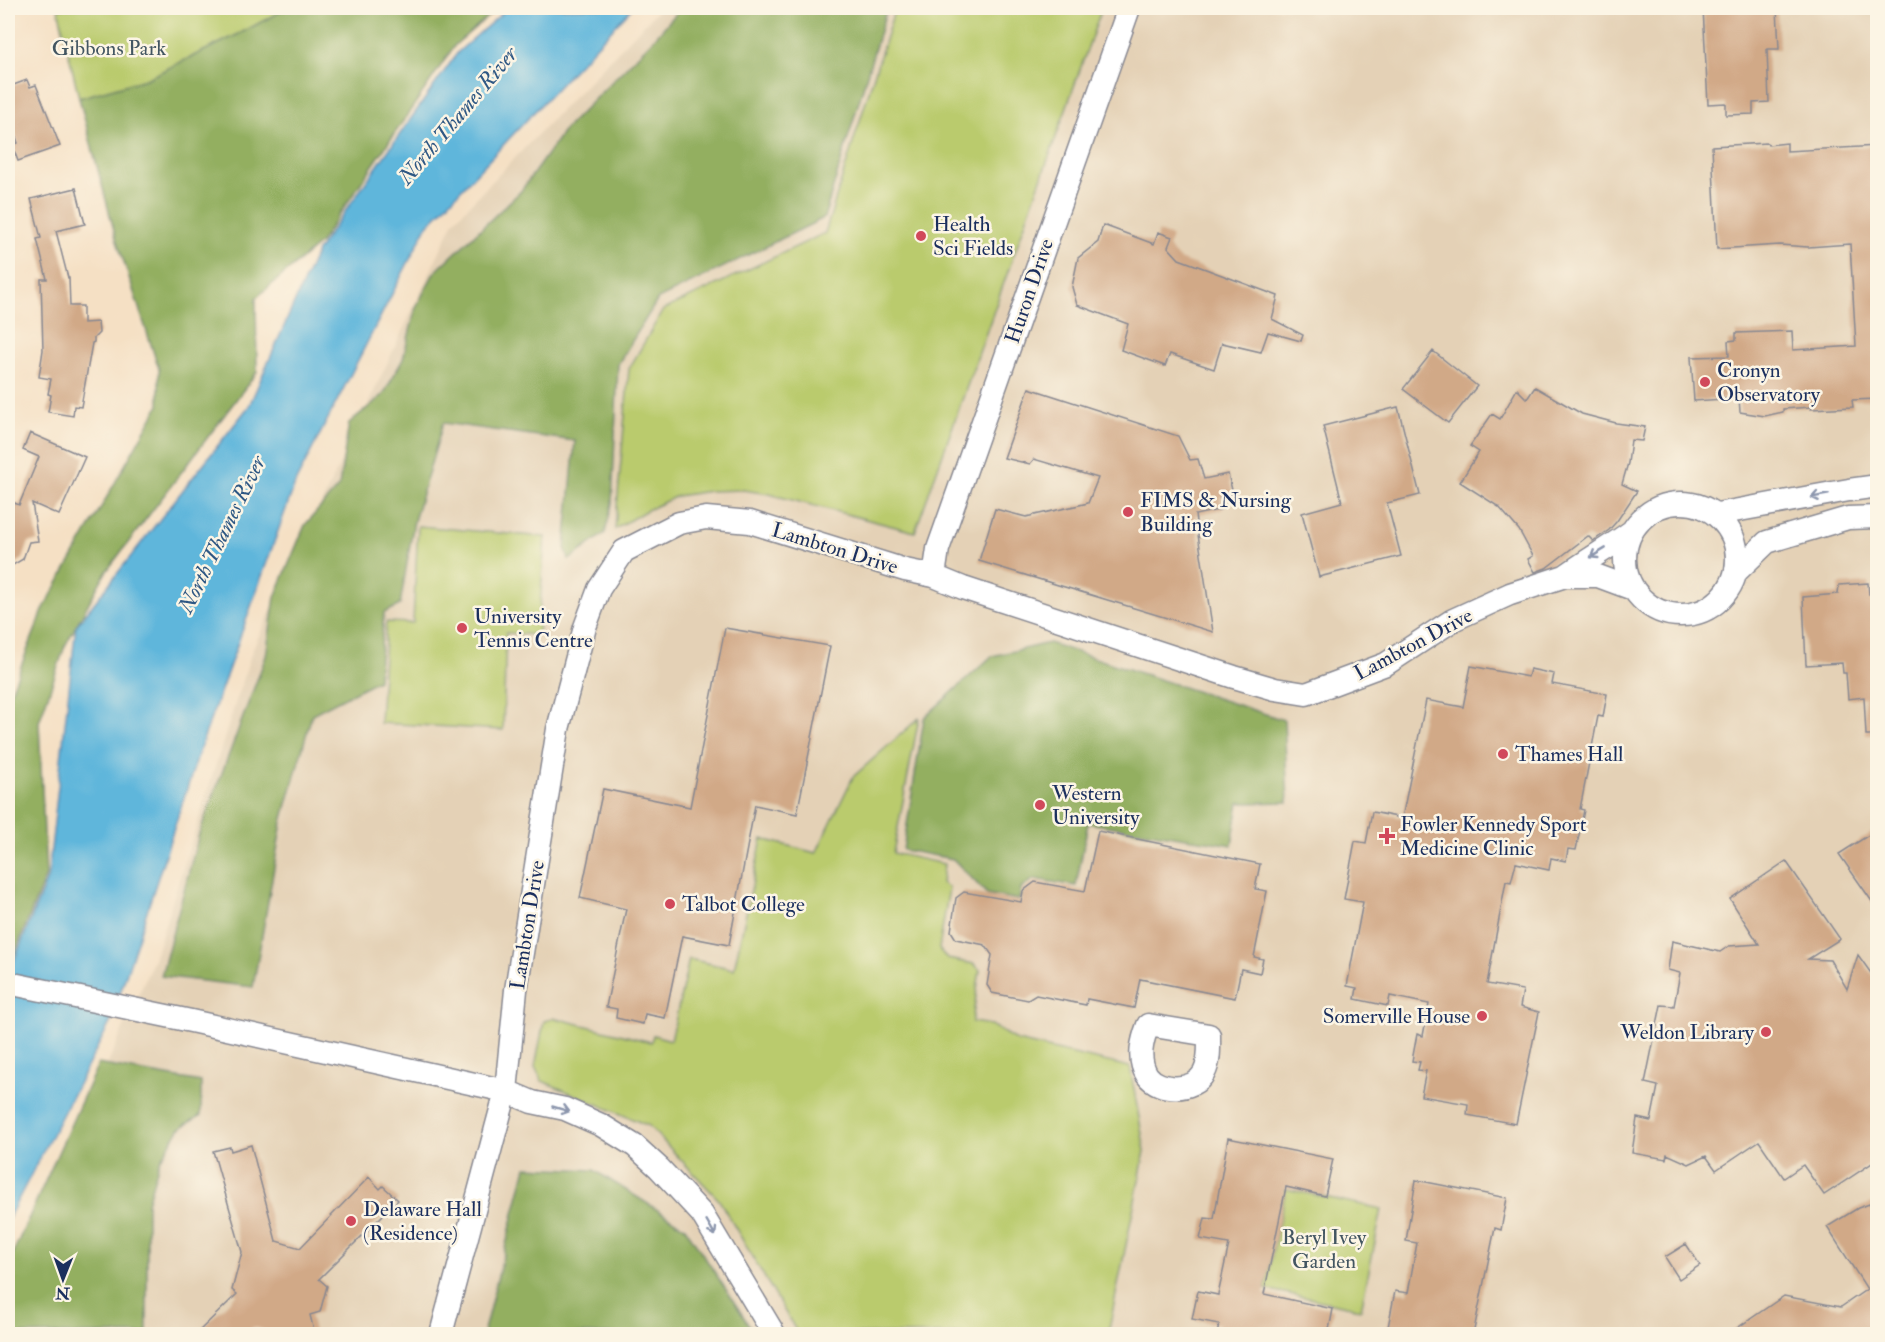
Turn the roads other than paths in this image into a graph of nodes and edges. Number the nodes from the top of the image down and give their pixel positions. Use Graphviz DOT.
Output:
graph roads {
  1 [pos="1129,8"];
  2 [pos="1878,486"];
  3 [pos="1717,514"];
  4 [pos="1878,517"];
  5 [pos="1632,531"];
  6 [pos="1737,571"];
  7 [pos="934,576"];
  8 [pos="1565,576"];
  9 [pos="1636,593"];
  10 [pos="8,983"];
  11 [pos="506,1091"];
  12 [pos="441,1335"];
  13 [pos="774,1335"];
  1 -- 7 [label="street, Huron Drive"];
  2 -- 3 [label="street, one-way"];
  3 -- 5 [label="street"];
  3 -- 6 [label="street"];
  4 -- 6 [label="street"];
  5 -- 8 [label="street, Lambton Drive, one-way"];
  5 -- 9 [label="street"];
  6 -- 9 [label="street"];
  7 -- 8 [label="street, Lambton Drive"];
  7 -- 11 [label="street, Lambton Drive"];
  8 -- 9 [label="street, Lambton Drive"];
  10 -- 11 [label="street"];
  11 -- 12 [label="street, Lambton Drive"];
  11 -- 13 [label="street, one-way"];
}
